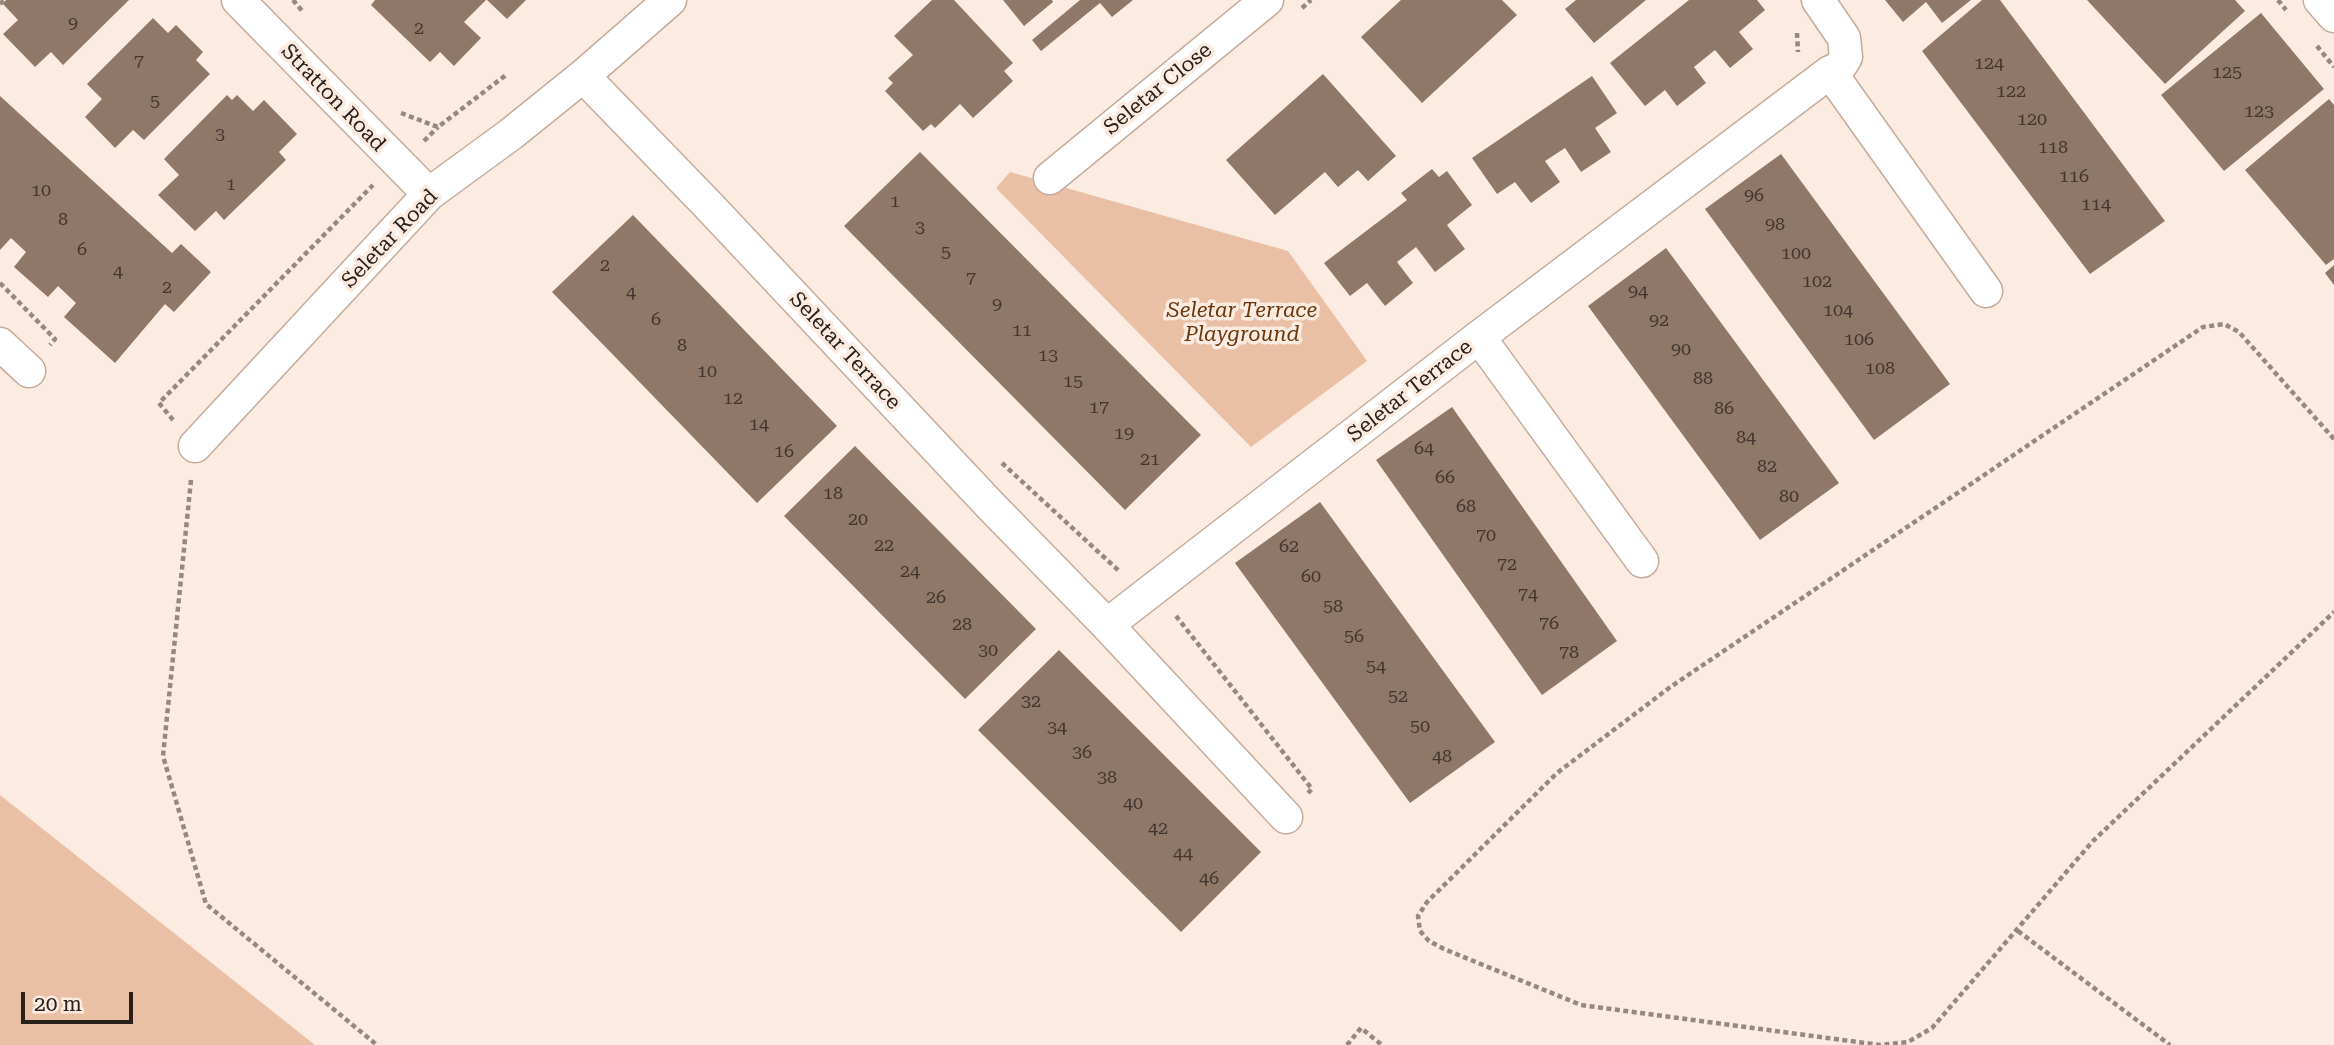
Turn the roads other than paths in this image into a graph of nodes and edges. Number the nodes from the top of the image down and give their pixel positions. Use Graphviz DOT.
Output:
graph roads {
  1 [pos="238,0"];
  2 [pos="670,0"];
  3 [pos="1267,0"];
  4 [pos="1818,0"];
  5 [pos="2320,0"];
  6 [pos="2334,16"];
  7 [pos="1830,72"];
  8 [pos="583,76"];
  9 [pos="1050,178"];
  10 [pos="429,194"];
  11 [pos="1986,291"];
  12 [pos="1479,337"];
  13 [pos="0,344"];
  14 [pos="29,371"];
  15 [pos="195,446"];
  16 [pos="1642,561"];
  17 [pos="1107,625"];
  18 [pos="1286,817"];
  1 -- 10 [label="street, Stratton Road"];
  2 -- 8 [label="street, Seletar Road"];
  3 -- 9 [label="street, Seletar Close"];
  4 -- 7 [label="street, Seletar Terrace"];
  5 -- 6 [label="street"];
  7 -- 11 [label="street"];
  7 -- 12 [label="street, Seletar Terrace"];
  8 -- 10 [label="street, Seletar Road"];
  8 -- 17 [label="street, Seletar Terrace"];
  10 -- 15 [label="street, Seletar Road"];
  12 -- 16 [label="street, Seletar Terrace"];
  12 -- 17 [label="street, Seletar Terrace"];
  13 -- 14 [label="street"];
  17 -- 18 [label="street, Seletar Terrace"];
}
